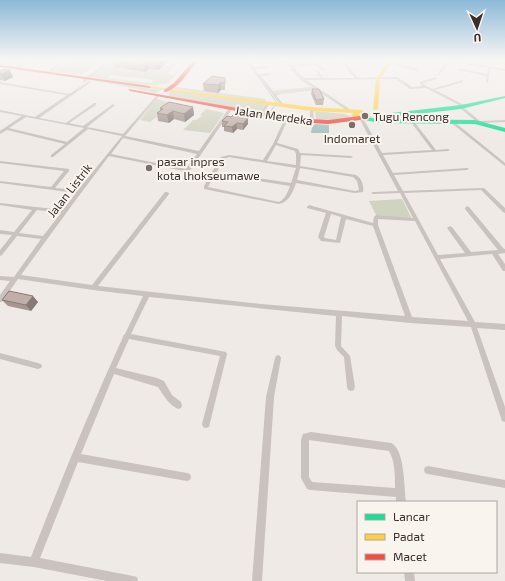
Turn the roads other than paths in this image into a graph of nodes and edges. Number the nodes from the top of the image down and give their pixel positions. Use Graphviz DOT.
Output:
graph roads {
  1 [pos="26,87"];
  2 [pos="79,87"];
  3 [pos="141,87"];
  4 [pos="151,87"];
  5 [pos="169,87"];
  6 [pos="170,87"];
  7 [pos="268,87"];
  8 [pos="316,87"];
  9 [pos="375,87"];
  10 [pos="428,87"];
  11 [pos="442,87"];
  12 [pos="166,90"];
  13 [pos="433,90"];
  14 [pos="70,94"];
  15 [pos="505,97"];
  16 [pos="270,103"];
  17 [pos="95,104"];
  18 [pos="113,105"];
  19 [pos="281,105"];
  20 [pos="462,106"];
  21 [pos="230,109"];
  22 [pos="312,109"];
  23 [pos="0,110"];
  24 [pos="364,115"];
  25 [pos="25,116"];
  26 [pos="265,116"];
  27 [pos="505,116"];
  28 [pos="36,118"];
  29 [pos="392,118"];
  30 [pos="286,119"];
  31 [pos="409,119"];
  32 [pos="312,121"];
  33 [pos="451,121"];
  34 [pos="496,121"];
  35 [pos="505,121"];
  36 [pos="479,122"];
  37 [pos="66,124"];
  38 [pos="86,127"];
  39 [pos="7,129"];
  40 [pos="505,130"];
  41 [pos="0,133"];
  42 [pos="123,136"];
  43 [pos="68,143"];
  44 [pos="275,144"];
  45 [pos="434,150"];
  46 [pos="448,150"];
  47 [pos="200,153"];
  48 [pos="299,154"];
  49 [pos="381,154"];
  50 [pos="109,155"];
  51 [pos="52,156"];
  52 [pos="351,156"];
  53 [pos="266,161"];
  54 [pos="0,162"];
  55 [pos="219,165"];
  56 [pos="505,165"];
  57 [pos="298,166"];
  58 [pos="467,169"];
  59 [pos="392,174"];
  60 [pos="0,182"];
  61 [pos="293,183"];
  62 [pos="52,189"];
  63 [pos="80,192"];
  64 [pos="401,192"];
  65 [pos="167,193"];
  66 [pos="373,193"];
  67 [pos="0,204"];
  68 [pos="309,207"];
  69 [pos="36,208"];
  70 [pos="467,208"];
  71 [pos="505,211"];
  72 [pos="64,212"];
  73 [pos="329,212"];
  74 [pos="344,216"];
  75 [pos="417,220"];
  76 [pos="375,225"];
  77 [pos="450,228"];
  78 [pos="0,232"];
  79 [pos="17,234"];
  80 [pos="44,238"];
  81 [pos="503,251"];
  82 [pos="494,252"];
  83 [pos="0,254"];
  84 [pos="469,254"];
  85 [pos="436,257"];
  86 [pos="505,269"];
  87 [pos="0,278"];
  88 [pos="16,278"];
  89 [pos="93,288"];
  90 [pos="147,294"];
  91 [pos="0,300"];
  92 [pos="339,314"];
  93 [pos="410,320"];
  94 [pos="473,324"];
  95 [pos="505,327"];
  96 [pos="126,336"];
  97 [pos="0,356"];
  98 [pos="278,358"];
  99 [pos="38,366"];
  100 [pos="113,370"];
  101 [pos="351,387"];
  102 [pos="178,405"];
  103 [pos="505,418"];
  104 [pos="206,424"];
  105 [pos="75,457"];
  106 [pos="428,470"];
  107 [pos="187,477"];
  108 [pos="505,484"];
  109 [pos="401,498"];
  110 [pos="0,558"];
  111 [pos="34,562"];
  112 [pos="121,580"];
  113 [pos="133,581"];
  114 [pos="257,581"];
  1 -- 14 [label="street"];
  2 -- 14 [label="street"];
  3 -- 12 [label="main road, Jalan Merdeka"];
  4 -- 12 [label="main road, Jalan Merdeka"];
  5 -- 12 [label="main road"];
  6 -- 12 [label="main road"];
  7 -- 19 [label="street"];
  8 -- 24 [label="street"];
  9 -- 24 [label="main road"];
  10 -- 13 [label="street"];
  11 -- 13 [label="street"];
  12 -- 16 [label="main road, Jalan Merdeka"];
  12 -- 21 [label="main road, Jalan Merdeka"];
  12 -- 42 [label="street, Jalan Listrik"];
  13 -- 20 [label="street"];
  14 -- 28 [label="street"];
  15 -- 20 [label="main road"];
  16 -- 19 [label="main road, Jalan Merdeka"];
  16 -- 26 [label="street"];
  17 -- 37 [label="street"];
  18 -- 38 [label="street"];
  19 -- 22 [label="main road, Jalan Merdeka"];
  20 -- 31 [label="main road"];
  20 -- 36 [label="street"];
  21 -- 26 [label="main road, Jalan Merdeka"];
  21 -- 47 [label="street"];
  22 -- 24 [label="main road, Jalan Merdeka"];
  22 -- 32 [label="street"];
  23 -- 25 [label="street"];
  24 -- 29 [label="main road"];
  24 -- 29 [label="main road"];
  24 -- 32 [label="main road, Jalan Merdeka"];
  24 -- 49 [label="street"];
  25 -- 28 [label="street"];
  25 -- 39 [label="street"];
  26 -- 30 [label="main road, Jalan Merdeka"];
  27 -- 34 [label="street"];
  28 -- 37 [label="street"];
  29 -- 31 [label="main road"];
  30 -- 32 [label="main road, Jalan Merdeka"];
  30 -- 44 [label="street"];
  31 -- 33 [label="main road"];
  31 -- 45 [label="street"];
  33 -- 36 [label="main road"];
  33 -- 56 [label="street"];
  34 -- 35 [label="street"];
  34 -- 36 [label="street"];
  36 -- 40 [label="main road"];
  37 -- 38 [label="street"];
  38 -- 42 [label="street"];
  38 -- 43 [label="street"];
  39 -- 41 [label="street"];
  39 -- 43 [label="street"];
  42 -- 47 [label="street"];
  42 -- 50 [label="street, Jalan Listrik"];
  43 -- 51 [label="street"];
  44 -- 48 [label="street"];
  44 -- 53 [label="street"];
  45 -- 46 [label="street"];
  45 -- 49 [label="street"];
  47 -- 50 [label="street"];
  48 -- 52 [label="street"];
  48 -- 57 [label="street"];
  49 -- 59 [label="street"];
  50 -- 63 [label="street, Jalan Listrik"];
  53 -- 55 [label="street"];
  53 -- 57 [label="street"];
  54 -- 62 [label="street"];
  57 -- 61 [label="street"];
  57 -- 61 [label="street"];
  58 -- 59 [label="street"];
  59 -- 64 [label="street"];
  60 -- 62 [label="street"];
  61 -- 61 [label="street"];
  62 -- 63 [label="street"];
  63 -- 72 [label="street, Jalan Listrik"];
  64 -- 66 [label="street"];
  64 -- 71 [label="street"];
  64 -- 75 [label="street"];
  65 -- 89 [label="street"];
  67 -- 69 [label="street"];
  68 -- 73 [label="street"];
  69 -- 72 [label="street"];
  69 -- 79 [label="street"];
  70 -- 81 [label="street"];
  72 -- 80 [label="street, Jalan Listrik"];
  73 -- 74 [label="street"];
  73 -- 74 [label="street"];
  74 -- 76 [label="street"];
  75 -- 76 [label="street"];
  75 -- 85 [label="street"];
  76 -- 93 [label="street"];
  77 -- 84 [label="street"];
  78 -- 79 [label="street"];
  79 -- 80 [label="street"];
  79 -- 83 [label="street"];
  80 -- 88 [label="street, Jalan Listrik"];
  81 -- 82 [label="street"];
  82 -- 84 [label="street"];
  82 -- 86 [label="street"];
  84 -- 85 [label="street"];
  85 -- 94 [label="street"];
  87 -- 88 [label="street"];
  88 -- 89 [label="street"];
  88 -- 91 [label="street, Jalan Listrik"];
  89 -- 90 [label="street"];
  90 -- 92 [label="street"];
  90 -- 96 [label="street"];
  92 -- 93 [label="street"];
  92 -- 101 [label="street"];
  93 -- 94 [label="street"];
  94 -- 95 [label="street"];
  94 -- 103 [label="street"];
  96 -- 100 [label="street"];
  96 -- 104 [label="street"];
  97 -- 99 [label="street"];
  98 -- 114 [label="street"];
  100 -- 102 [label="street"];
  100 -- 105 [label="street"];
  105 -- 107 [label="street"];
  105 -- 111 [label="street"];
  106 -- 108 [label="street"];
  109 -- 109 [label="street"];
  110 -- 111 [label="street"];
  111 -- 112 [label="street"];
  112 -- 113 [label="street"];
}
